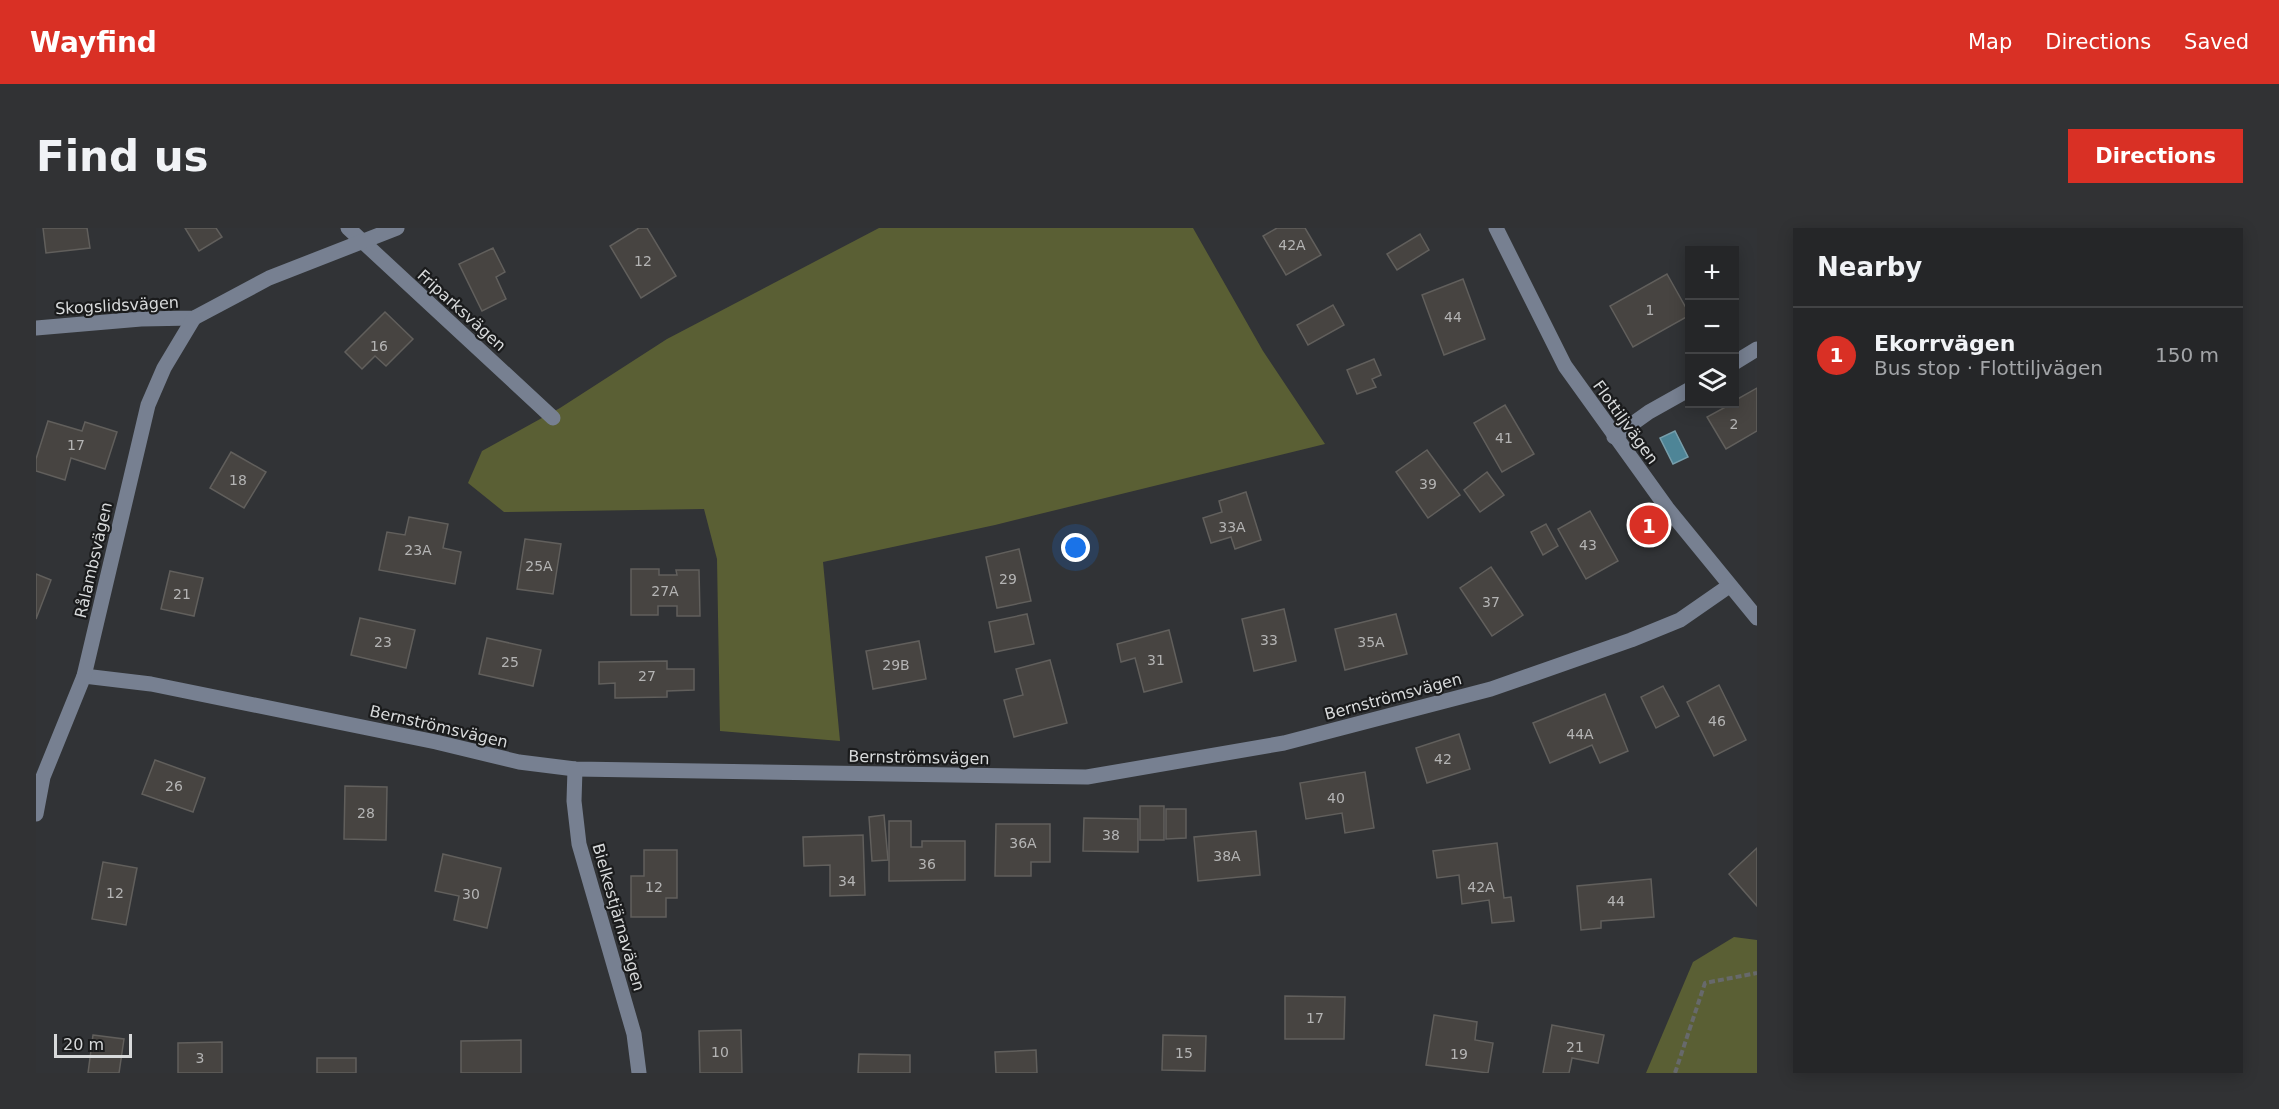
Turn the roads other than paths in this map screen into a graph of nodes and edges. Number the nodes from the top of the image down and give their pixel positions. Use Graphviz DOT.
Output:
graph roads {
  1 [pos="348,228"];
  2 [pos="397,228"];
  3 [pos="1496,228"];
  4 [pos="360,242"];
  5 [pos="194,318"];
  6 [pos="36,328"];
  7 [pos="1757,350"];
  8 [pos="1739,360"];
  9 [pos="1685,391"];
  10 [pos="553,418"];
  11 [pos="1614,437"];
  12 [pos="1730,586"];
  13 [pos="1757,618"];
  14 [pos="84,676"];
  15 [pos="575,769"];
  16 [pos="40,775"];
  17 [pos="36,814"];
  18 [pos="639,1073"];
  1 -- 4 [label="street, Friparksvägen"];
  2 -- 4 [label="street, Skogslidsvägen"];
  3 -- 11 [label="street, Flottiljvägen"];
  4 -- 5 [label="street, Skogslidsvägen"];
  4 -- 10 [label="street, Friparksvägen"];
  5 -- 6 [label="street, Skogslidsvägen"];
  5 -- 14 [label="street, Rålambsvägen"];
  7 -- 8 [label="street"];
  9 -- 11 [label="street"];
  11 -- 12 [label="street, Flottiljvägen"];
  12 -- 13 [label="street, Flottiljvägen"];
  12 -- 15 [label="street, Bernströmsvägen"];
  14 -- 15 [label="street, Bernströmsvägen"];
  14 -- 16 [label="street, Rålambsvägen"];
  15 -- 18 [label="street, Bielkestjärnavägen"];
  16 -- 17 [label="street, Rålambsvägen"];
}
